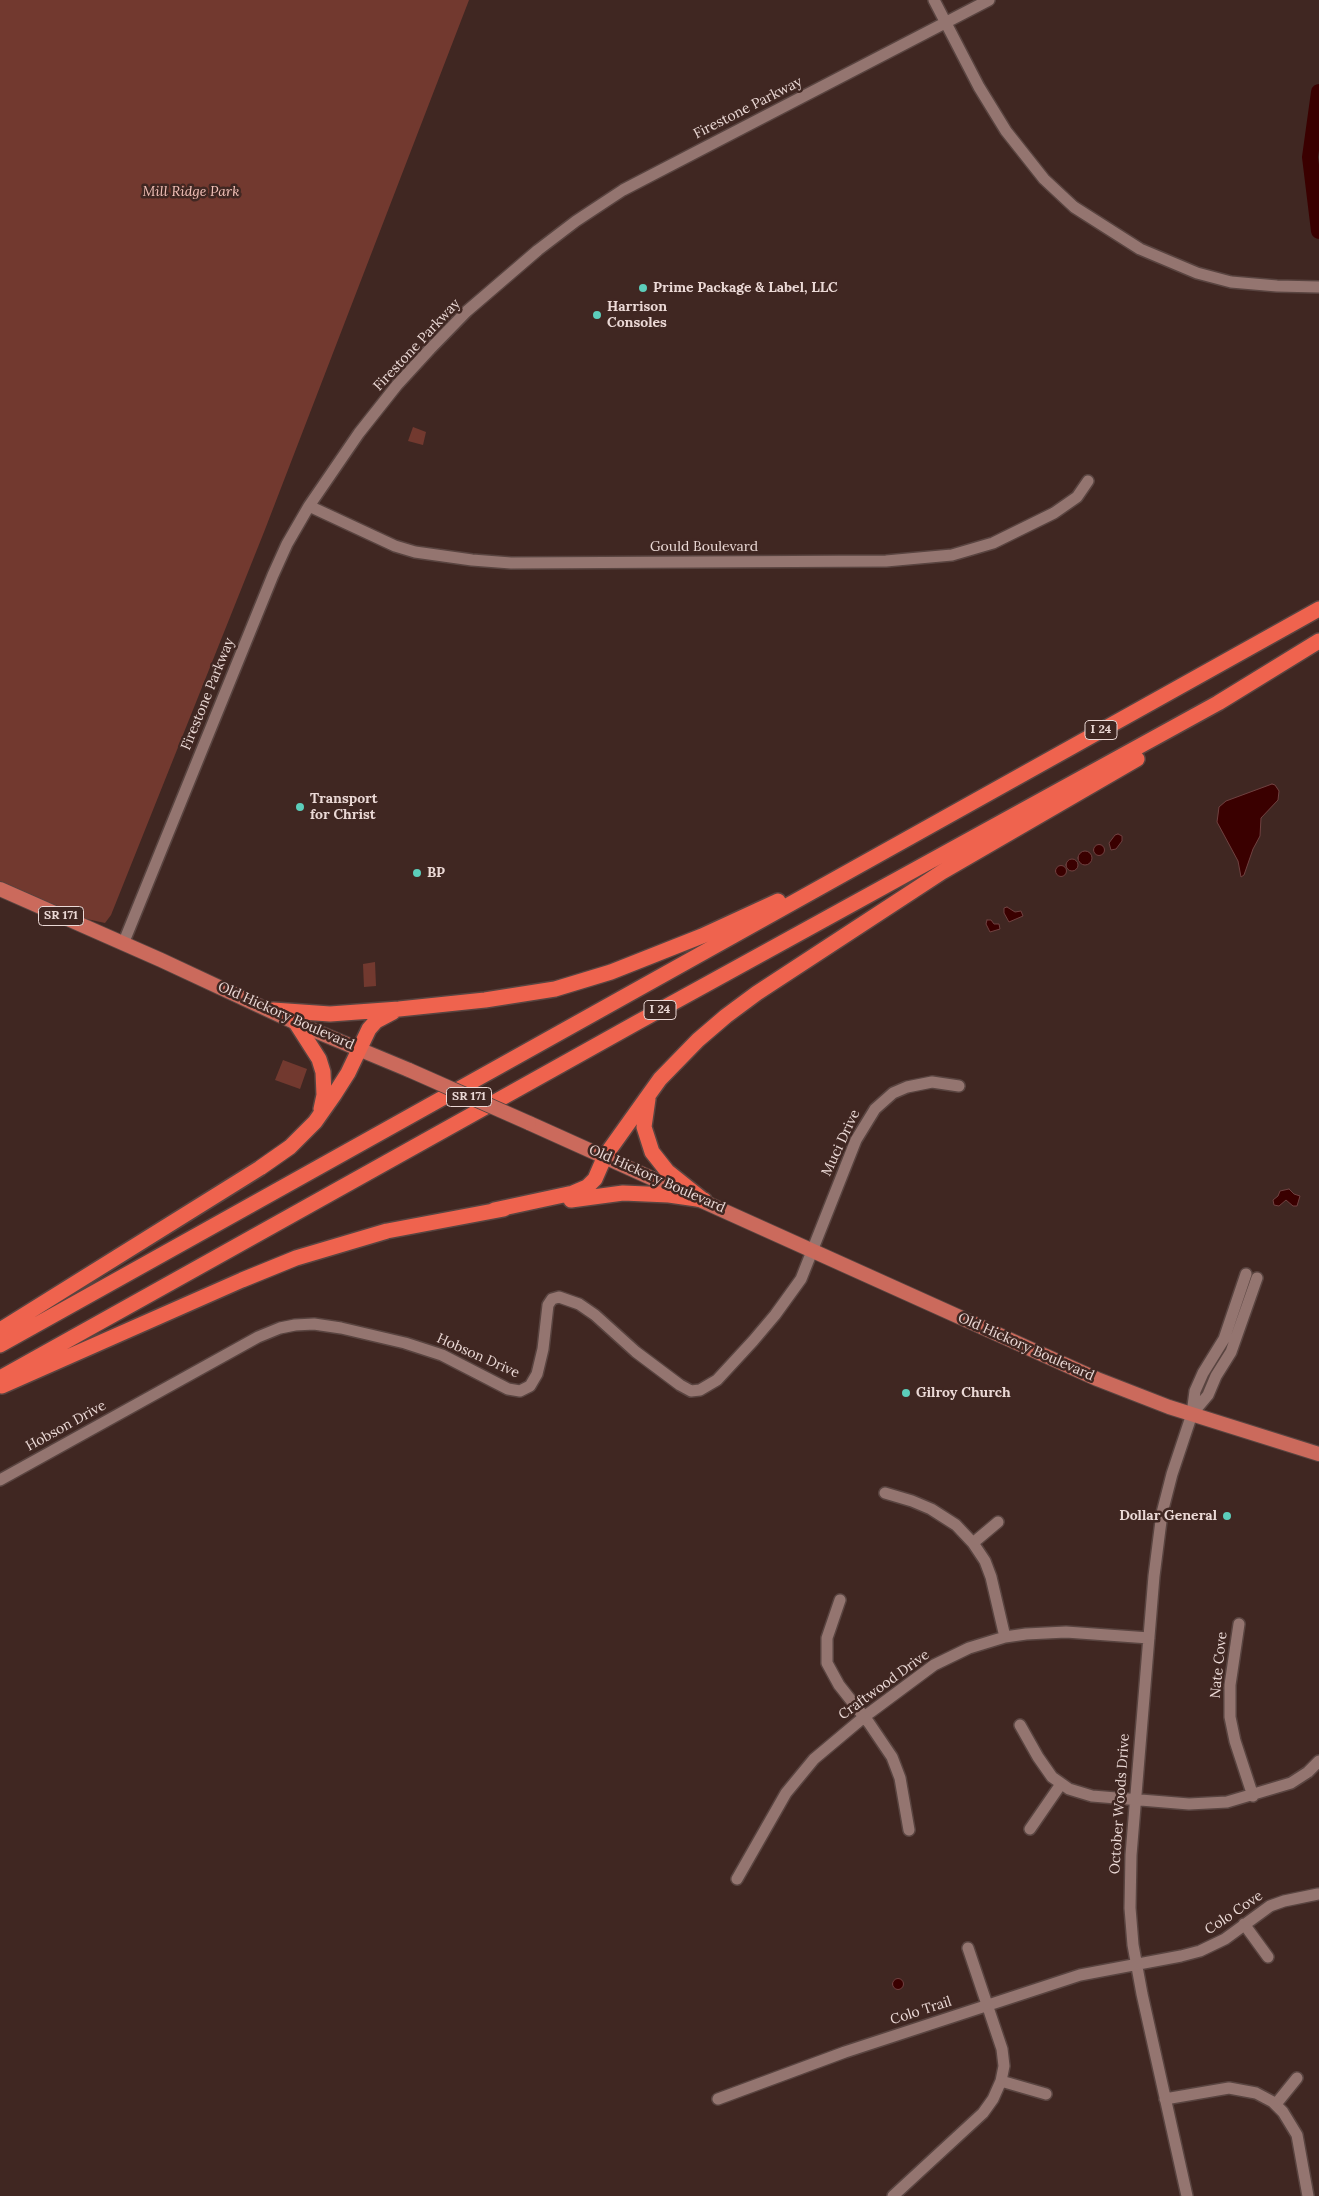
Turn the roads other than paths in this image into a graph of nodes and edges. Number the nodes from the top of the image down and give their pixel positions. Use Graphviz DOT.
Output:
graph roads {
  1 [pos="934,0"];
  2 [pos="989,0"];
  3 [pos="945,23"];
  4 [pos="1319,287"];
  5 [pos="1088,481"];
  6 [pos="309,506"];
  7 [pos="1319,609"];
  8 [pos="1319,641"];
  9 [pos="1218,703"];
  10 [pos="884,852"];
  11 [pos="0,889"];
  12 [pos="123,944"];
  13 [pos="272,1010"];
  14 [pos="399,1010"];
  15 [pos="296,1023"];
  16 [pos="360,1050"];
  17 [pos="959,1086"];
  18 [pos="654,1088"];
  19 [pos="315,1122"];
  20 [pos="605,1156"];
  21 [pos="704,1200"];
  22 [pos="494,1210"];
  23 [pos="813,1249"];
  24 [pos="1252,1276"];
  25 [pos="0,1330"];
  26 [pos="0,1346"];
  27 [pos="0,1378"];
  28 [pos="0,1387"];
  29 [pos="1192,1414"];
  30 [pos="1319,1454"];
  31 [pos="0,1480"];
  32 [pos="885,1493"];
  33 [pos="998,1522"];
  34 [pos="973,1543"];
  35 [pos="840,1600"];
  36 [pos="1239,1624"];
  37 [pos="1005,1637"];
  38 [pos="1149,1638"];
  39 [pos="864,1716"];
  40 [pos="1020,1725"];
  41 [pos="1319,1761"];
  42 [pos="1060,1784"];
  43 [pos="1253,1796"];
  44 [pos="1135,1799"];
  45 [pos="1030,1829"];
  46 [pos="909,1830"];
  47 [pos="737,1879"];
  48 [pos="1318,1894"];
  49 [pos="1244,1924"];
  50 [pos="968,1948"];
  51 [pos="1268,1957"];
  52 [pos="1136,1964"];
  53 [pos="988,2005"];
  54 [pos="1297,2078"];
  55 [pos="1002,2081"];
  56 [pos="1046,2094"];
  57 [pos="1164,2098"];
  58 [pos="718,2099"];
  59 [pos="1276,2104"];
  60 [pos="893,2196"];
  61 [pos="1186,2196"];
  62 [pos="1308,2196"];
  1 -- 3 [label="street"];
  2 -- 3 [label="street, Firestone Parkway"];
  3 -- 4 [label="street"];
  3 -- 6 [label="street, Firestone Parkway"];
  5 -- 6 [label="street, Gould Boulevard"];
  6 -- 12 [label="street, Firestone Parkway"];
  7 -- 10 [label="highway, I 24"];
  8 -- 9 [label="highway, I 24"];
  9 -- 18 [label="highway"];
  9 -- 27 [label="highway, I 24"];
  10 -- 14 [label="highway"];
  10 -- 26 [label="highway, I 24"];
  11 -- 12 [label="main road, Old Hickory Boulevard / SR 171"];
  12 -- 13 [label="main road, Old Hickory Boulevard / SR 171"];
  13 -- 14 [label="highway"];
  13 -- 15 [label="main road, Old Hickory Boulevard / SR 171"];
  14 -- 16 [label="highway"];
  15 -- 16 [label="main road, Old Hickory Boulevard / SR 171"];
  15 -- 19 [label="highway"];
  16 -- 19 [label="highway"];
  16 -- 20 [label="main road, Old Hickory Boulevard / SR 171, bridge"];
  17 -- 23 [label="street, Muci Drive"];
  18 -- 20 [label="highway"];
  18 -- 21 [label="highway"];
  19 -- 25 [label="highway"];
  20 -- 21 [label="main road, Old Hickory Boulevard"];
  20 -- 22 [label="highway"];
  21 -- 22 [label="highway"];
  21 -- 23 [label="main road, Old Hickory Boulevard"];
  22 -- 28 [label="highway"];
  23 -- 29 [label="main road, Old Hickory Boulevard"];
  23 -- 31 [label="street, Hobson Drive"];
  24 -- 29 [label="street"];
  29 -- 30 [label="main road, Old Hickory Boulevard"];
  29 -- 38 [label="street, October Woods Drive"];
  32 -- 34 [label="street"];
  33 -- 34 [label="street"];
  34 -- 37 [label="street"];
  35 -- 39 [label="street"];
  36 -- 43 [label="street, Nate Cove"];
  37 -- 38 [label="street, Craftwood Drive"];
  37 -- 39 [label="street, Craftwood Drive"];
  38 -- 44 [label="street, October Woods Drive"];
  39 -- 46 [label="street"];
  39 -- 47 [label="street, Craftwood Drive"];
  40 -- 42 [label="street"];
  41 -- 43 [label="street"];
  42 -- 44 [label="street"];
  42 -- 45 [label="street"];
  43 -- 44 [label="street"];
  44 -- 52 [label="street, October Woods Drive"];
  48 -- 49 [label="street, Colo Cove"];
  49 -- 51 [label="street"];
  49 -- 52 [label="street, Colo Cove"];
  50 -- 53 [label="street"];
  52 -- 53 [label="street, Colo Trail"];
  52 -- 57 [label="street, October Woods Drive"];
  53 -- 55 [label="street"];
  53 -- 58 [label="street, Colo Trail"];
  54 -- 59 [label="street"];
  55 -- 56 [label="street"];
  55 -- 60 [label="street"];
  57 -- 59 [label="street"];
  57 -- 61 [label="street, October Woods Drive"];
  59 -- 62 [label="street"];
}
